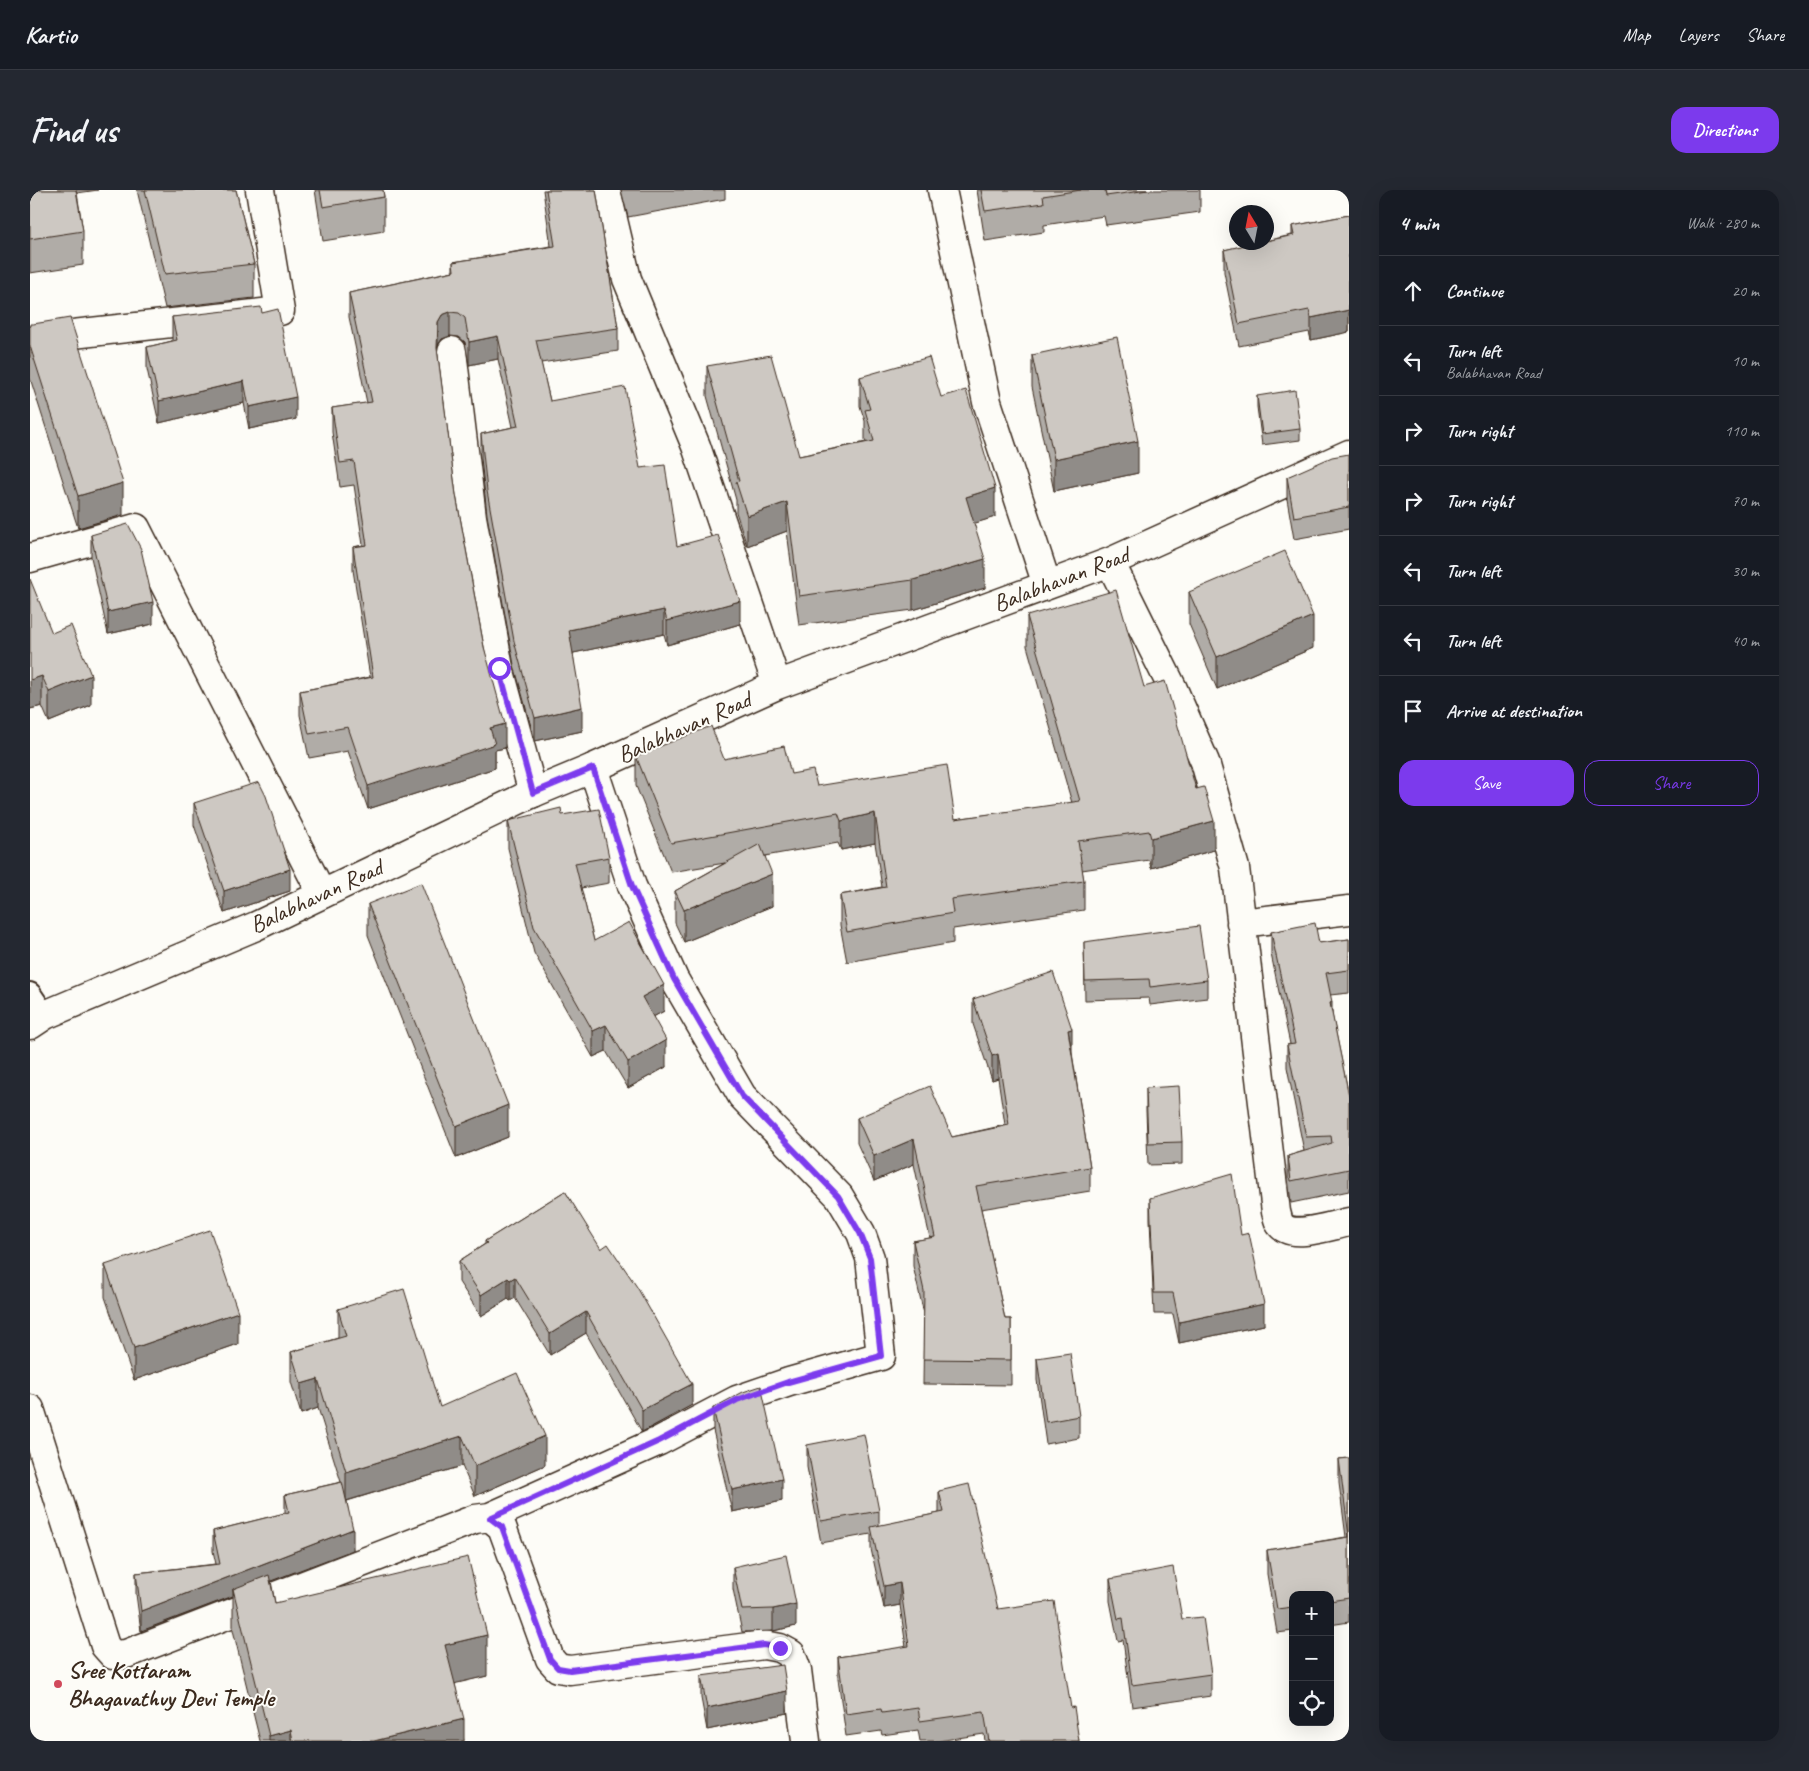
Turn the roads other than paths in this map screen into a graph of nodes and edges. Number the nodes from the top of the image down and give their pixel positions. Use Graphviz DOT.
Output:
graph roads {
  1 [pos="260,190"];
  2 [pos="606,190"];
  3 [pos="942,190"];
  4 [pos="30,341"];
  5 [pos="452,351"];
  6 [pos="1349,454"];
  7 [pos="30,558"];
  8 [pos="1110,562"];
  9 [pos="1047,585"];
  10 [pos="777,685"];
  11 [pos="593,768"];
  12 [pos="533,793"];
  13 [pos="322,894"];
  14 [pos="1349,910"];
  15 [pos="1241,923"];
  16 [pos="35,1011"];
  17 [pos="1349,1222"];
  18 [pos="30,1409"];
  19 [pos="490,1518"];
  20 [pos="806,1741"];
  1 -- 4 [label="street"];
  2 -- 10 [label="street"];
  3 -- 9 [label="street"];
  5 -- 12 [label="street"];
  6 -- 8 [label="street, Balabhavan Road"];
  7 -- 13 [label="street"];
  8 -- 9 [label="street, Balabhavan Road"];
  8 -- 15 [label="street"];
  9 -- 10 [label="street, Balabhavan Road"];
  10 -- 11 [label="street, Balabhavan Road"];
  11 -- 12 [label="street, Balabhavan Road"];
  11 -- 19 [label="street"];
  12 -- 13 [label="street, Balabhavan Road"];
  13 -- 16 [label="street, Balabhavan Road"];
  14 -- 15 [label="street"];
  15 -- 17 [label="street"];
  18 -- 19 [label="street"];
  19 -- 20 [label="street"];
}
